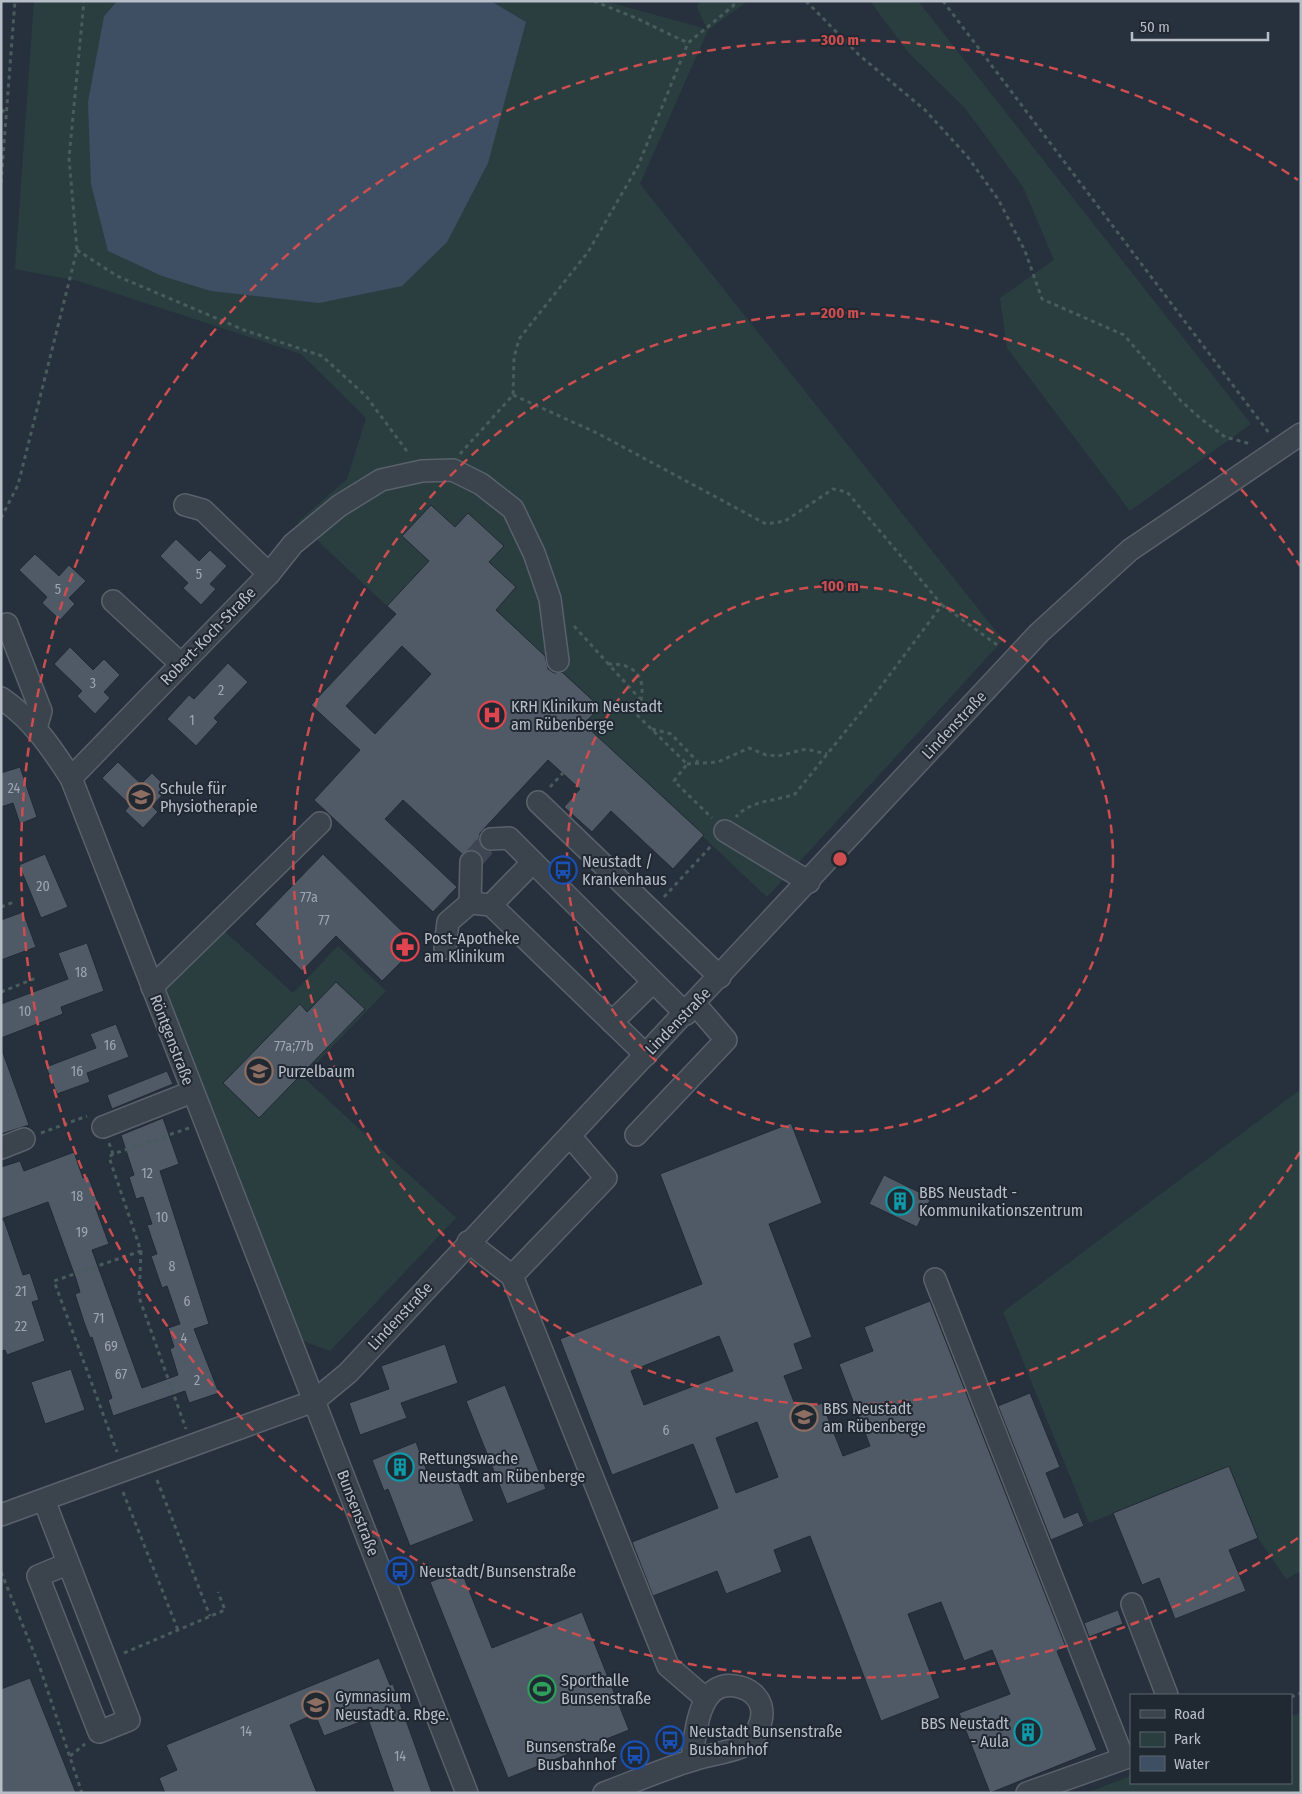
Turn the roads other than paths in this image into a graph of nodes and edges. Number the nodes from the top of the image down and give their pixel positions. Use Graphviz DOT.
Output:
graph roads {
  1 [pos="1301,434"];
  2 [pos="185,505"];
  3 [pos="269,574"];
  4 [pos="113,601"];
  5 [pos="7,624"];
  6 [pos="558,661"];
  7 [pos="181,664"];
  8 [pos="1,698"];
  9 [pos="36,728"];
  10 [pos="71,778"];
  11 [pos="538,802"];
  12 [pos="320,823"];
  13 [pos="725,831"];
  14 [pos="491,839"];
  15 [pos="470,862"];
  16 [pos="532,862"];
  17 [pos="809,882"];
  18 [pos="480,904"];
  19 [pos="445,948"];
  20 [pos="720,977"];
  21 [pos="653,982"];
  22 [pos="152,987"];
  23 [pos="690,1009"];
  24 [pos="612,1022"];
  25 [pos="646,1055"];
  26 [pos="192,1092"];
  27 [pos="103,1128"];
  28 [pos="636,1135"];
  29 [pos="570,1136"];
  30 [pos="24,1139"];
  31 [pos="1,1148"];
  32 [pos="468,1242"];
  33 [pos="512,1276"];
  34 [pos="935,1279"];
  35 [pos="314,1401"];
  36 [pos="44,1500"];
  37 [pos="1,1515"];
  38 [pos="67,1564"];
  39 [pos="1132,1604"];
  40 [pos="1167,1694"];
  41 [pos="706,1698"];
  42 [pos="1127,1757"];
  43 [pos="692,1760"];
  44 [pos="467,1793"];
  45 [pos="604,1793"];
  46 [pos="1027,1793"];
  1 -- 17 [label="street, Lindenstraße"];
  2 -- 3 [label="street, Robert-Koch-Straße"];
  3 -- 6 [label="street"];
  3 -- 7 [label="street, Robert-Koch-Straße"];
  4 -- 7 [label="street"];
  5 -- 9 [label="street"];
  7 -- 10 [label="street, Robert-Koch-Straße"];
  8 -- 9 [label="street, Röntgenstraße"];
  9 -- 10 [label="street, Röntgenstraße"];
  10 -- 22 [label="street, Röntgenstraße"];
  11 -- 20 [label="street"];
  12 -- 22 [label="street"];
  13 -- 17 [label="street"];
  14 -- 16 [label="street"];
  15 -- 18 [label="street"];
  16 -- 18 [label="street"];
  16 -- 21 [label="street"];
  17 -- 20 [label="street, Lindenstraße"];
  18 -- 19 [label="street"];
  18 -- 24 [label="street"];
  20 -- 23 [label="street, Lindenstraße"];
  21 -- 23 [label="street"];
  21 -- 24 [label="street"];
  22 -- 26 [label="street, Röntgenstraße"];
  23 -- 25 [label="street, Lindenstraße"];
  23 -- 28 [label="street"];
  24 -- 25 [label="street"];
  25 -- 29 [label="street, Lindenstraße"];
  26 -- 27 [label="street"];
  26 -- 35 [label="street, Röntgenstraße"];
  29 -- 32 [label="street, Lindenstraße"];
  29 -- 33 [label="street"];
  30 -- 31 [label="street"];
  32 -- 33 [label="street"];
  32 -- 35 [label="street, Lindenstraße"];
  33 -- 41 [label="street"];
  34 -- 42 [label="street"];
  35 -- 36 [label="street, Lindenstraße"];
  35 -- 44 [label="street, Bunsenstraße"];
  36 -- 37 [label="street, Lindenstraße"];
  36 -- 38 [label="street"];
  38 -- 38 [label="street"];
  39 -- 40 [label="street"];
  41 -- 43 [label="street"];
  41 -- 43 [label="street"];
  42 -- 46 [label="street"];
  43 -- 45 [label="street"];
}
